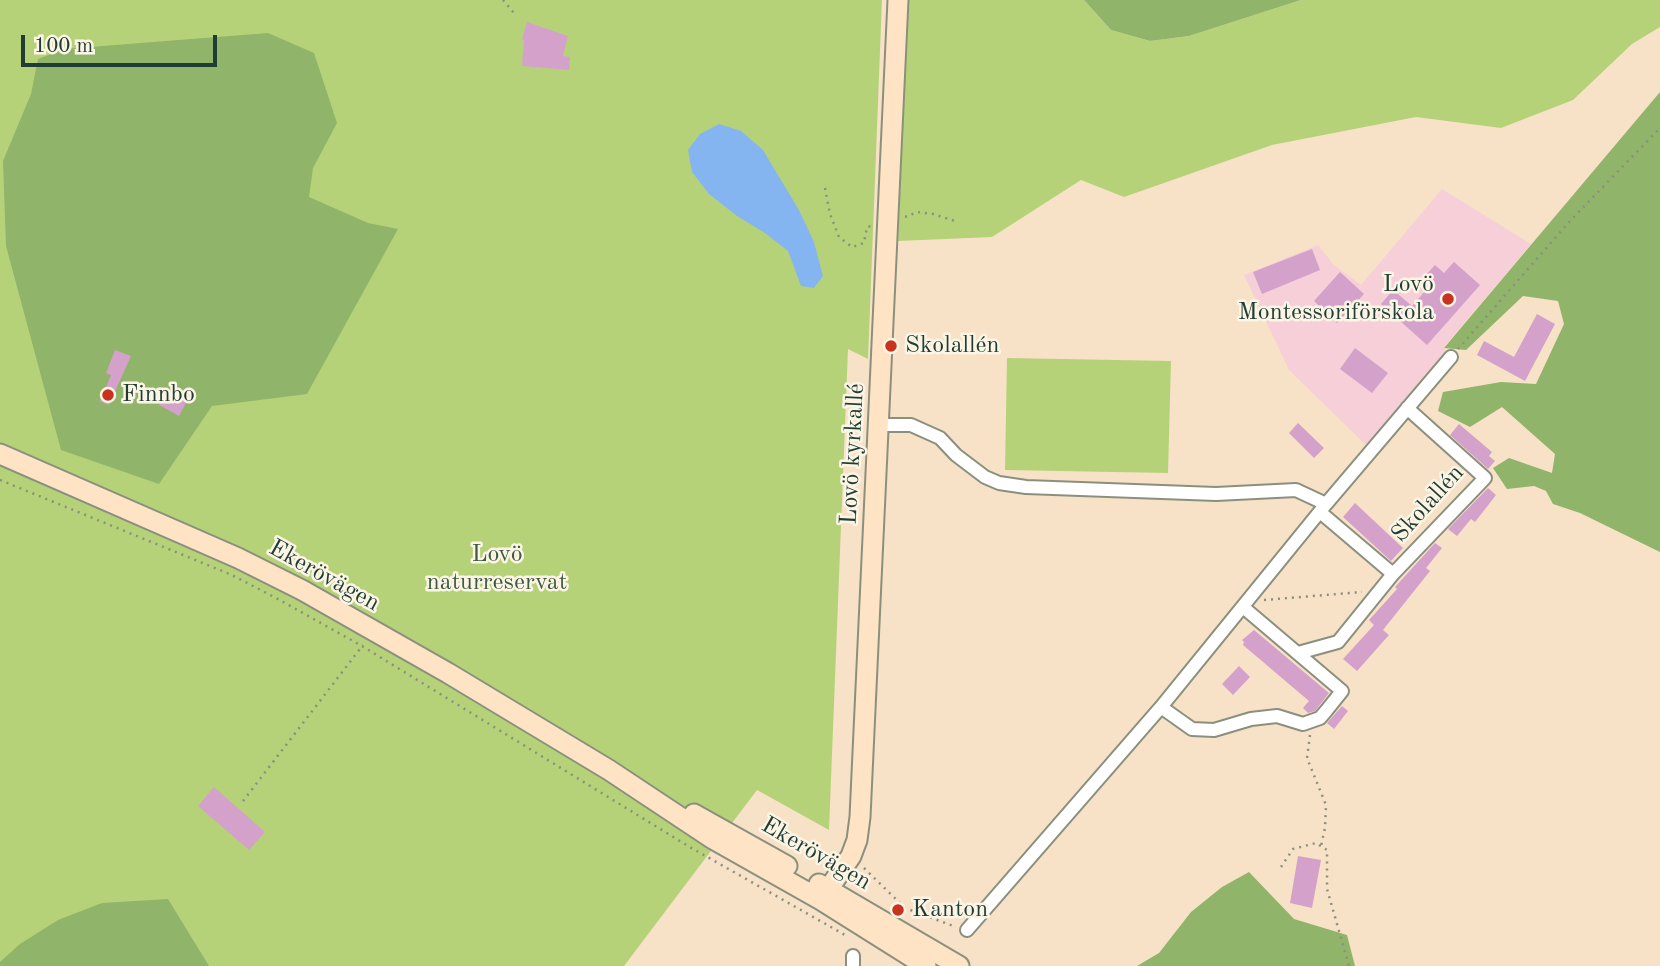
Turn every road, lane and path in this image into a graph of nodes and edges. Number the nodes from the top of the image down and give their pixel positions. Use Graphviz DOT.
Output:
graph roads {
  1 [pos="503,0"];
  2 [pos="898,0"];
  3 [pos="514,13"];
  4 [pos="1660,128"];
  5 [pos="825,188"];
  6 [pos="955,221"];
  7 [pos="886,224"];
  8 [pos="1451,356"];
  9 [pos="1407,408"];
  10 [pos="879,425"];
  11 [pos="0,454"];
  12 [pos="0,481"];
  13 [pos="1323,508"];
  14 [pos="1394,573"];
  15 [pos="1379,590"];
  16 [pos="1245,604"];
  17 [pos="368,638"];
  18 [pos="1298,653"];
  19 [pos="1161,707"];
  20 [pos="1311,721"];
  21 [pos="243,801"];
  22 [pos="1321,846"];
  23 [pos="851,856"];
  24 [pos="1281,867"];
  25 [pos="825,895"];
  26 [pos="967,930"];
  27 [pos="846,936"];
  28 [pos="948,963"];
  29 [pos="926,966"];
  30 [pos="1349,966"];
  1 -- 3 [label="path"];
  2 -- 7 [label="main road, Lovö kyrkallé"];
  4 -- 8 [label="path"];
  5 -- 7 [label="path"];
  6 -- 7 [label="path"];
  7 -- 10 [label="main road, Lovö kyrkallé"];
  8 -- 9 [label="street"];
  9 -- 13 [label="street"];
  9 -- 14 [label="street, Skolallén"];
  10 -- 13 [label="street, Skolallén"];
  10 -- 23 [label="main road, Lovö kyrkallé"];
  11 -- 17 [label="main road, Ekerövägen"];
  12 -- 17 [label="path"];
  13 -- 14 [label="street, Skolallén"];
  13 -- 16 [label="street"];
  14 -- 15 [label="street, Skolallén"];
  15 -- 16 [label="path"];
  15 -- 18 [label="street, Skolallén"];
  16 -- 18 [label="street"];
  16 -- 19 [label="street"];
  17 -- 21 [label="path"];
  17 -- 25 [label="main road, Ekerövägen"];
  17 -- 27 [label="path"];
  18 -- 20 [label="street"];
  19 -- 20 [label="street"];
  19 -- 26 [label="street"];
  20 -- 22 [label="path"];
  22 -- 24 [label="path"];
  22 -- 30 [label="path"];
  23 -- 25 [label="main road, Lovö kyrkallé"];
  23 -- 26 [label="path"];
  25 -- 28 [label="main road, Ekerövägen"];
  25 -- 29 [label="main road, Ekerövägen"];
}
